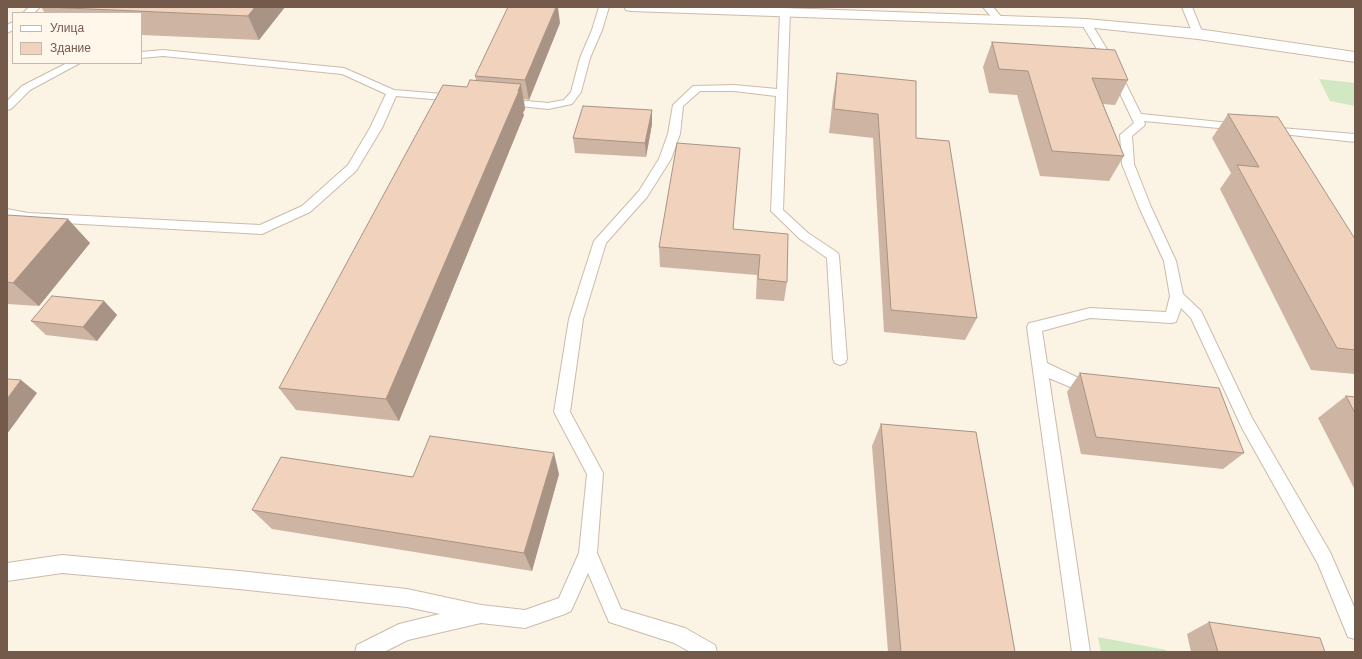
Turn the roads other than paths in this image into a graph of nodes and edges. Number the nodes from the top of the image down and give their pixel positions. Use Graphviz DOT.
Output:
graph roads {
  1 [pos="604,7"];
  2 [pos="631,7"];
  3 [pos="988,7"];
  4 [pos="1187,7"];
  5 [pos="802,10"];
  6 [pos="784,12"];
  7 [pos="998,19"];
  8 [pos="1086,23"];
  9 [pos="1198,34"];
  10 [pos="142,55"];
  11 [pos="1355,57"];
  12 [pos="73,64"];
  13 [pos="392,93"];
  14 [pos="780,93"];
  15 [pos="463,99"];
  16 [pos="494,101"];
  17 [pos="7,107"];
  18 [pos="1136,117"];
  19 [pos="1355,138"];
  20 [pos="7,213"];
  21 [pos="1177,296"];
  22 [pos="840,359"];
  23 [pos="1040,367"];
  24 [pos="1082,386"];
  25 [pos="588,553"];
  26 [pos="7,572"];
  27 [pos="482,614"];
  28 [pos="1355,630"];
  29 [pos="364,652"];
  30 [pos="708,652"];
  31 [pos="1081,652"];
  1 -- 16 [label="lane"];
  2 -- 6 [label="street"];
  3 -- 7 [label="lane"];
  4 -- 9 [label="lane"];
  5 -- 6 [label="street"];
  5 -- 7 [label="street"];
  6 -- 14 [label="lane"];
  7 -- 8 [label="street"];
  8 -- 9 [label="street"];
  8 -- 18 [label="lane"];
  9 -- 11 [label="street"];
  10 -- 13 [label="lane"];
  12 -- 17 [label="lane"];
  13 -- 15 [label="lane"];
  13 -- 20 [label="lane"];
  14 -- 22 [label="lane"];
  14 -- 25 [label="lane"];
  18 -- 19 [label="lane"];
  18 -- 21 [label="lane"];
  21 -- 23 [label="lane"];
  21 -- 28 [label="lane"];
  23 -- 24 [label="lane"];
  23 -- 31 [label="lane"];
  25 -- 27 [label="lane"];
  25 -- 30 [label="lane"];
  26 -- 27 [label="lane"];
  27 -- 29 [label="lane"];
}
